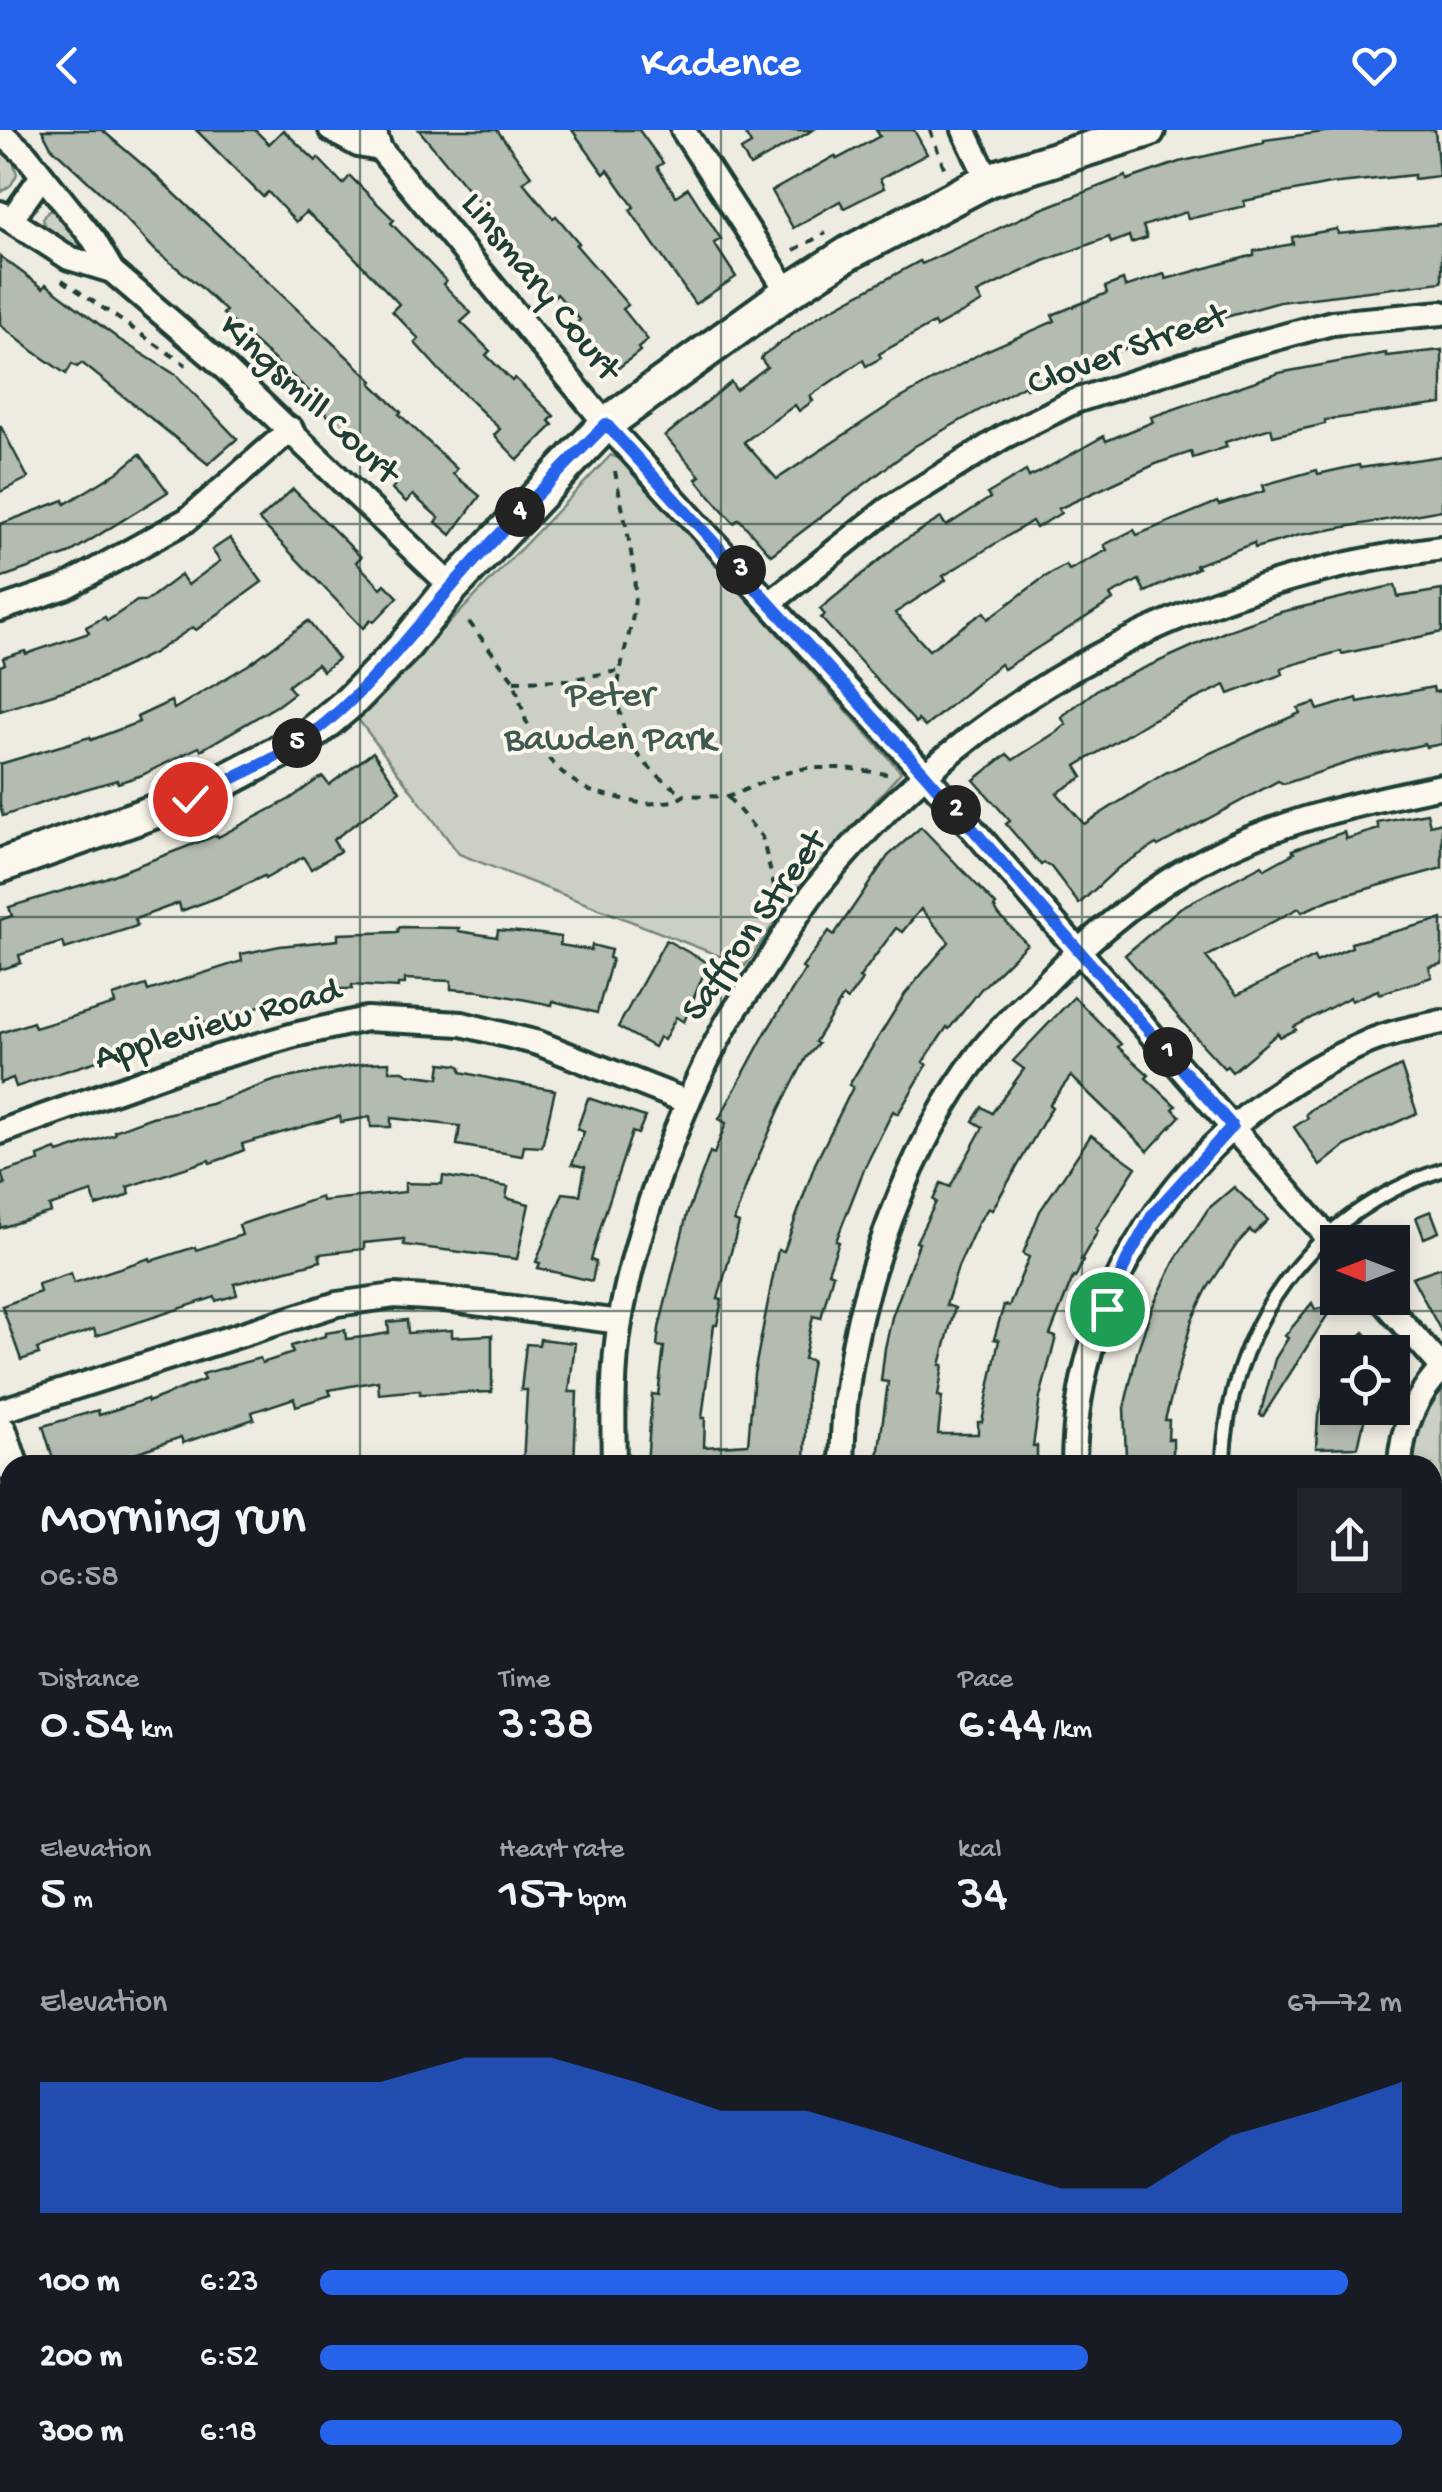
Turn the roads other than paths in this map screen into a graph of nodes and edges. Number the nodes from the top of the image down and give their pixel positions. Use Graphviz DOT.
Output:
graph roads {
  1 [pos="331,130"];
  2 [pos="683,130"];
  3 [pos="964,130"];
  4 [pos="1148,130"];
  5 [pos="0,132"];
  6 [pos="377,140"];
  7 [pos="42,176"];
  8 [pos="988,180"];
  9 [pos="6,217"];
  10 [pos="112,271"];
  11 [pos="788,292"];
  12 [pos="1442,313"];
  13 [pos="606,424"];
  14 [pos="290,429"];
  15 [pos="1442,548"];
  16 [pos="452,587"];
  17 [pos="770,602"];
  18 [pos="0,609"];
  19 [pos="924,773"];
  20 [pos="1442,786"];
  21 [pos="0,866"];
  22 [pos="1078,949"];
  23 [pos="1442,1022"];
  24 [pos="688,1102"];
  25 [pos="1232,1126"];
  26 [pos="0,1132"];
  27 [pos="1442,1170"];
  28 [pos="1351,1225"];
  29 [pos="1320,1228"];
  30 [pos="1320,1253"];
  31 [pos="1395,1315"];
  32 [pos="620,1322"];
  33 [pos="1442,1368"];
  34 [pos="0,1410"];
  35 [pos="614,1455"];
  36 [pos="843,1455"];
  37 [pos="1074,1455"];
  38 [pos="1223,1455"];
  39 [pos="1402,1455"];
  1 -- 6 [label="street, Linsmary Court"];
  2 -- 11 [label="street"];
  3 -- 8 [label="street"];
  4 -- 8 [label="street"];
  5 -- 7 [label="street, Kingsmill Court"];
  6 -- 13 [label="street, Linsmary Court"];
  7 -- 9 [label="street, Kingsmill Court"];
  7 -- 10 [label="street, Kingsmill Court"];
  8 -- 11 [label="street"];
  9 -- 10 [label="street, Kingsmill Court"];
  10 -- 14 [label="street, Kingsmill Court"];
  11 -- 13 [label="street"];
  12 -- 17 [label="street, Clover Street"];
  13 -- 16 [label="street"];
  13 -- 17 [label="street, Linsmary Court"];
  14 -- 16 [label="street, Kingsmill Court"];
  14 -- 18 [label="street"];
  15 -- 19 [label="street, Saffron Street"];
  16 -- 21 [label="street"];
  17 -- 19 [label="street, Linsmary Court"];
  19 -- 22 [label="street, Linsmary Court"];
  19 -- 24 [label="street, Saffron Street"];
  20 -- 22 [label="street"];
  22 -- 25 [label="street, Linsmary Court"];
  22 -- 36 [label="street"];
  23 -- 25 [label="street"];
  24 -- 26 [label="street, Appleview Road"];
  24 -- 32 [label="street, Saffron Street"];
  25 -- 29 [label="street, Linsmary Court"];
  25 -- 37 [label="street"];
  27 -- 28 [label="lane"];
  30 -- 38 [label="lane"];
  31 -- 33 [label="street"];
  32 -- 34 [label="street"];
  32 -- 35 [label="street, Saffron Street"];
  33 -- 39 [label="street"];
}
